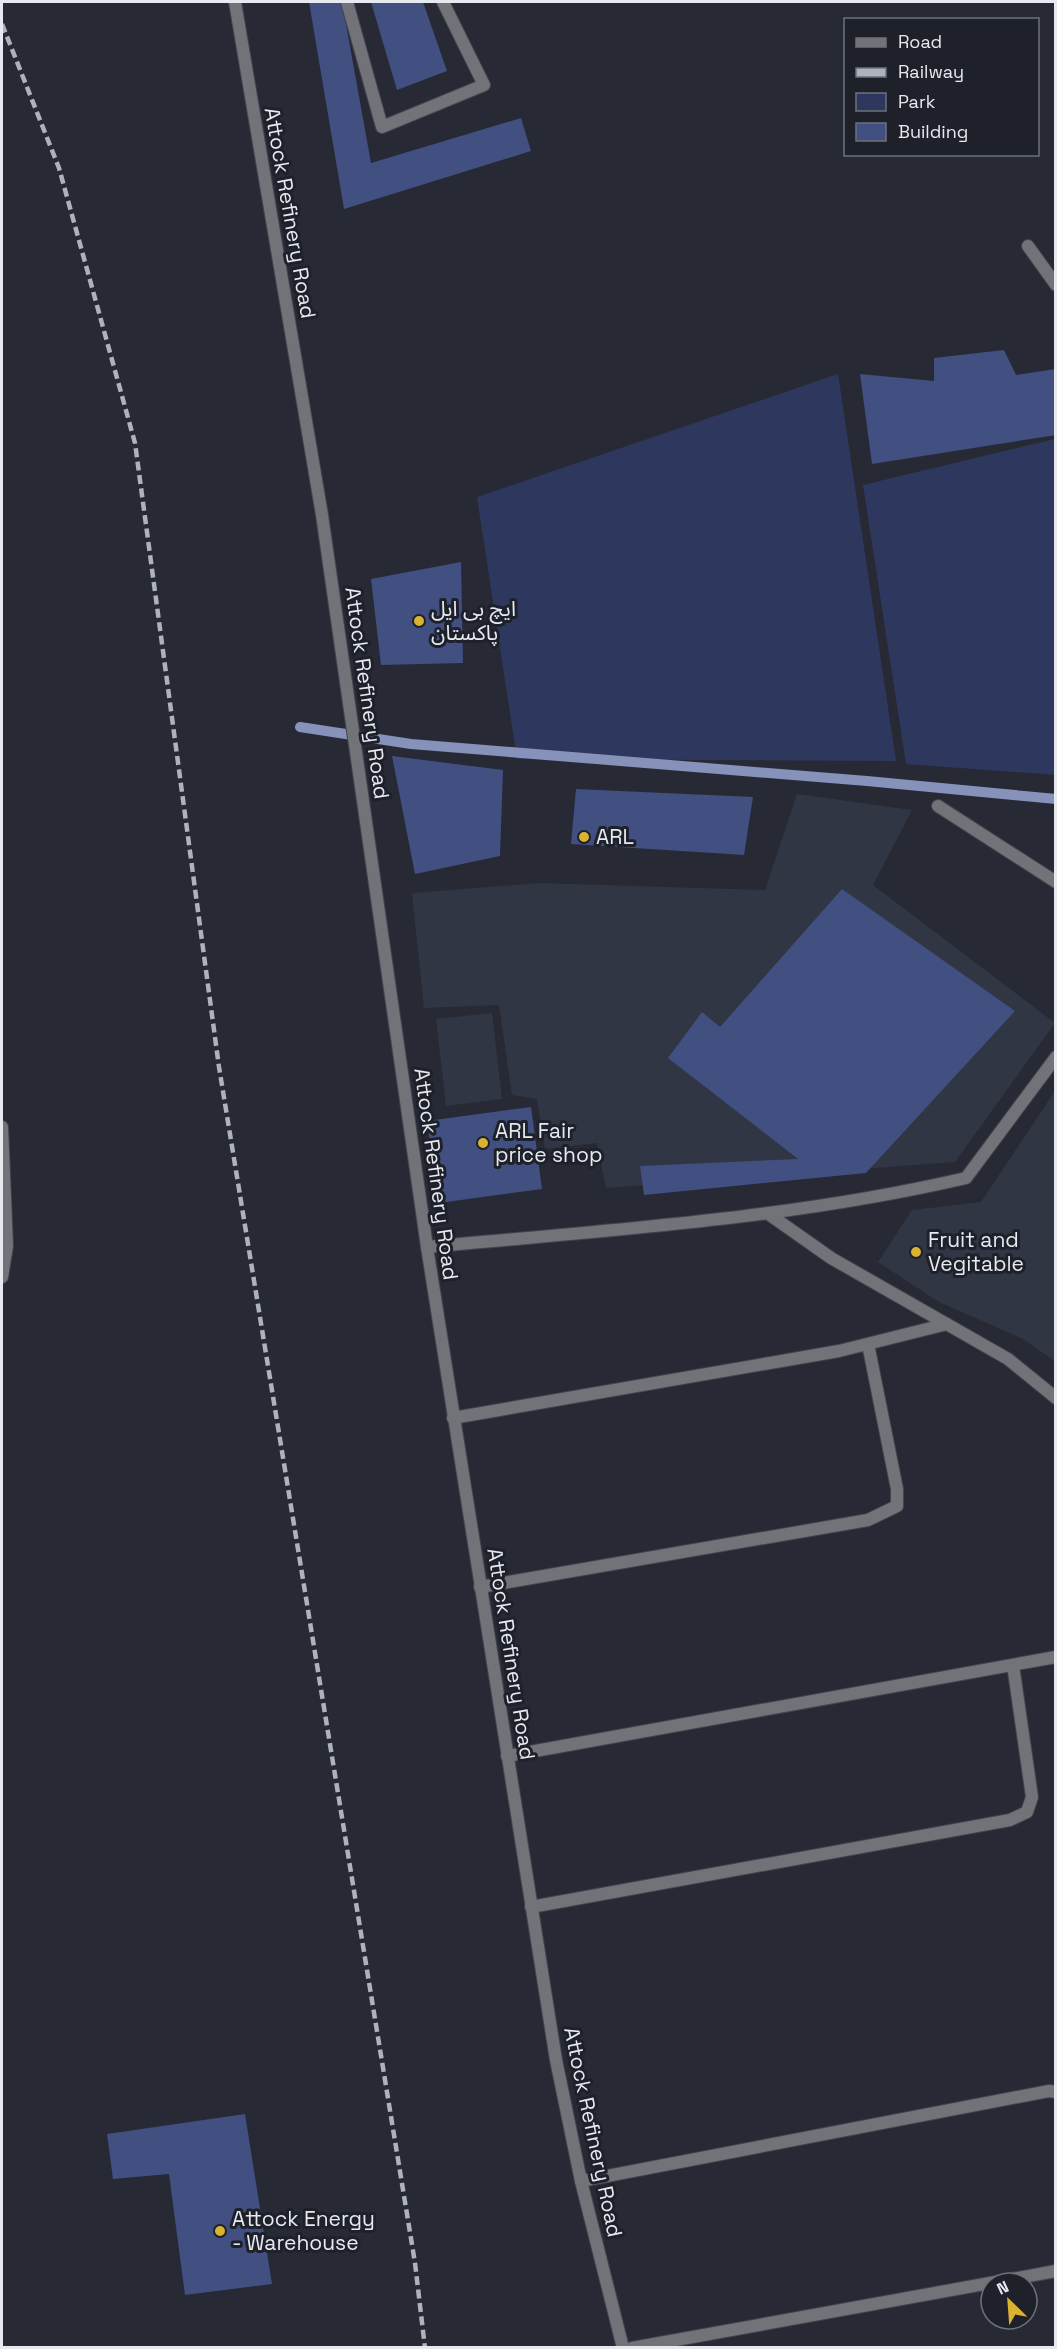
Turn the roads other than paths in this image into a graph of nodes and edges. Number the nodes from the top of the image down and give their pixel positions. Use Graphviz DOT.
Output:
graph roads {
  1 [pos="235,2"];
  2 [pos="347,2"];
  3 [pos="443,2"];
  4 [pos="1028,246"];
  5 [pos="1056,285"];
  6 [pos="938,806"];
  7 [pos="1056,882"];
  8 [pos="1056,1056"];
  9 [pos="2,1127"];
  10 [pos="770,1215"];
  11 [pos="427,1247"];
  12 [pos="2,1277"];
  13 [pos="947,1324"];
  14 [pos="868,1344"];
  15 [pos="1056,1398"];
  16 [pos="453,1418"];
  17 [pos="480,1587"];
  18 [pos="1056,1657"];
  19 [pos="1013,1665"];
  20 [pos="507,1756"];
  21 [pos="531,1907"];
  22 [pos="1056,2092"];
  23 [pos="581,2181"];
  24 [pos="1056,2271"];
  25 [pos="623,2348"];
  26 [pos="632,2348"];
  1 -- 11 [label="street, Attock Refinery Road"];
  2 -- 3 [label="street"];
  4 -- 5 [label="street"];
  6 -- 7 [label="street"];
  8 -- 10 [label="street"];
  9 -- 12 [label="street"];
  10 -- 11 [label="street"];
  10 -- 13 [label="street"];
  11 -- 16 [label="street, Attock Refinery Road"];
  13 -- 14 [label="street"];
  13 -- 15 [label="street"];
  14 -- 16 [label="street"];
  14 -- 17 [label="street"];
  16 -- 17 [label="street, Attock Refinery Road"];
  17 -- 20 [label="street, Attock Refinery Road"];
  18 -- 19 [label="street"];
  19 -- 20 [label="street"];
  19 -- 21 [label="street"];
  20 -- 21 [label="street, Attock Refinery Road"];
  21 -- 23 [label="street, Attock Refinery Road"];
  22 -- 23 [label="street"];
  23 -- 25 [label="street, Attock Refinery Road"];
  24 -- 26 [label="street"];
}
